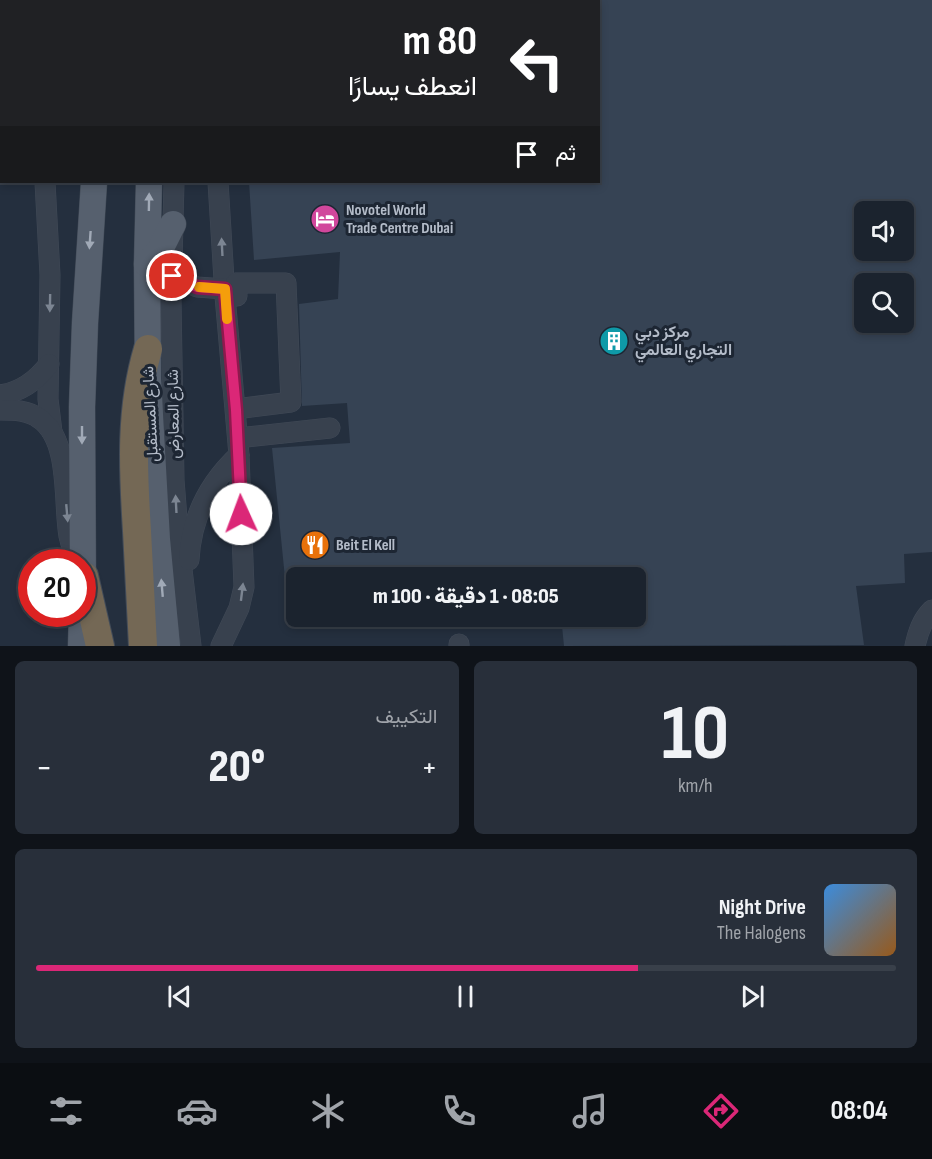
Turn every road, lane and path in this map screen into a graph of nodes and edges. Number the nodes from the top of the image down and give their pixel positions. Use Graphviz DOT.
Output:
graph roads {
  1 [pos="342,0"];
  2 [pos="355,0"];
  3 [pos="45,183"];
  4 [pos="94,183"];
  5 [pos="149,183"];
  6 [pos="174,183"];
  7 [pos="218,183"];
  8 [pos="173,224"];
  9 [pos="147,264"];
  10 [pos="172,276"];
  11 [pos="225,292"];
  12 [pos="148,349"];
  13 [pos="49,364"];
  14 [pos="0,395"];
  15 [pos="0,410"];
  16 [pos="236,410"];
  17 [pos="330,428"];
  18 [pos="52,432"];
  19 [pos="238,447"];
  20 [pos="73,549"];
  21 [pos="81,549"];
  22 [pos="187,608"];
  23 [pos="932,610"];
  24 [pos="82,627"];
  25 [pos="95,627"];
  26 [pos="81,646"];
  27 [pos="100,646"];
  28 [pos="143,646"];
  29 [pos="167,646"];
  30 [pos="191,646"];
  31 [pos="221,646"];
  32 [pos="915,646"];
  1 -- 2 [label="street"];
  3 -- 13 [label="street, one-way"];
  4 -- 21 [label="main road, one-way"];
  9 -- 5 [label="main road, شارع المستقبل, one-way"];
  6 -- 8 [label="street, شارع المعارض"];
  11 -- 7 [label="street, one-way"];
  8 -- 9 [label="main road"];
  8 -- 10 [label="street, شارع المعارض"];
  9 -- 12 [label="main road, شارع المستقبل"];
  10 -- 11 [label="street"];
  22 -- 10 [label="street, شارع المعارض, one-way"];
  11 -- 16 [label="street"];
  11 -- 16 [label="street"];
  12 -- 28 [label="highway"];
  29 -- 12 [label="main road, شارع المستقبل, one-way"];
  13 -- 14 [label="street"];
  13 -- 18 [label="street"];
  15 -- 18 [label="street"];
  16 -- 19 [label="street"];
  17 -- 19 [label="street"];
  18 -- 20 [label="street, one-way"];
  19 -- 22 [label="street"];
  31 -- 19 [label="street, one-way"];
  22 -- 30 [label="street, شارع المعارض"];
  23 -- 32 [label="street"];
  24 -- 26 [label="main road"];
  25 -- 27 [label="highway"];
}
